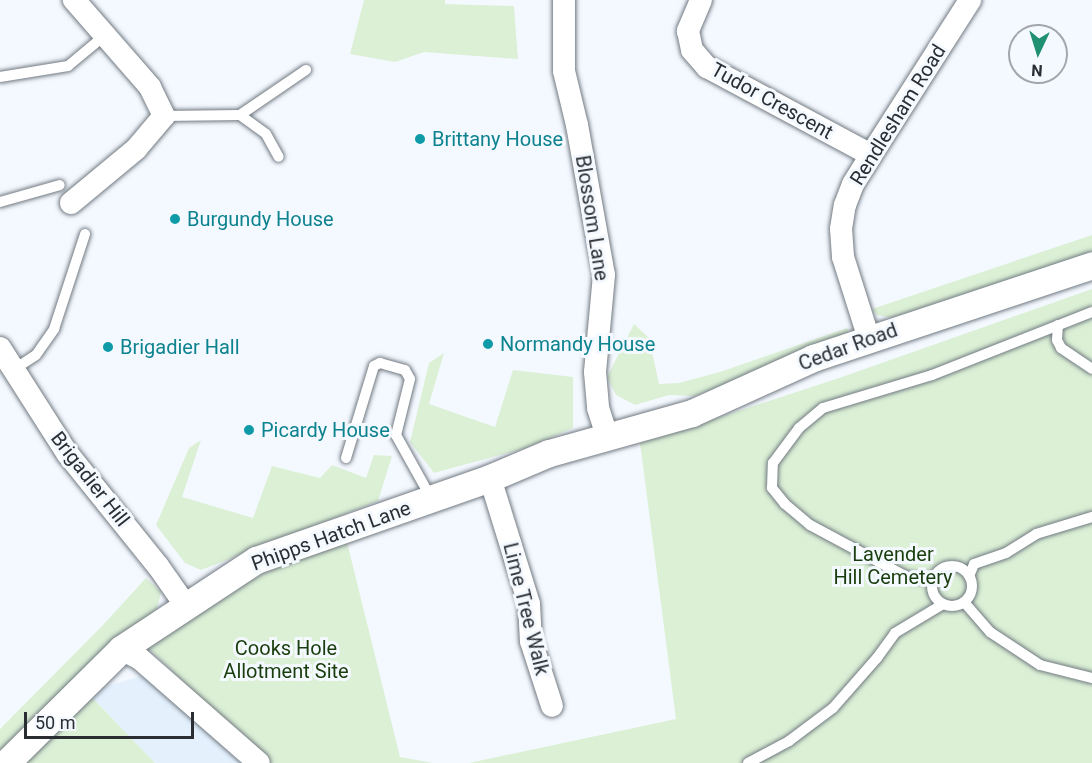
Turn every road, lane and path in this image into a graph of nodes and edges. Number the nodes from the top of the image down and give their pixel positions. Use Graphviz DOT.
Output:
graph roads {
  1 [pos="74,0"];
  2 [pos="564,0"];
  3 [pos="701,0"];
  4 [pos="970,0"];
  5 [pos="104,36"];
  6 [pos="306,70"];
  7 [pos="0,77"];
  8 [pos="240,115"];
  9 [pos="164,116"];
  10 [pos="870,155"];
  11 [pos="279,157"];
  12 [pos="65,194"];
  13 [pos="0,202"];
  14 [pos="84,234"];
  15 [pos="1092,265"];
  16 [pos="1092,312"];
  17 [pos="1058,325"];
  18 [pos="869,339"];
  19 [pos="0,348"];
  20 [pos="1092,369"];
  21 [pos="13,370"];
  22 [pos="607,436"];
  23 [pos="346,458"];
  24 [pos="490,478"];
  25 [pos="432,499"];
  26 [pos="1092,517"];
  27 [pos="969,576"];
  28 [pos="933,579"];
  29 [pos="963,602"];
  30 [pos="943,604"];
  31 [pos="186,606"];
  32 [pos="121,649"];
  33 [pos="1092,678"];
  34 [pos="552,706"];
  35 [pos="6,763"];
  36 [pos="259,763"];
  37 [pos="748,763"];
  1 -- 5 [label="street"];
  2 -- 22 [label="street, Blossom Lane"];
  3 -- 10 [label="street, Tudor Crescent"];
  4 -- 10 [label="street, Rendlesham Road"];
  5 -- 7 [label="lane"];
  5 -- 9 [label="street"];
  6 -- 8 [label="lane"];
  8 -- 9 [label="lane"];
  8 -- 11 [label="lane"];
  9 -- 12 [label="street"];
  10 -- 18 [label="street, Rendlesham Road"];
  12 -- 13 [label="lane"];
  14 -- 21 [label="lane"];
  15 -- 18 [label="street, Cedar Road"];
  16 -- 17 [label="lane"];
  17 -- 20 [label="lane"];
  17 -- 28 [label="lane"];
  18 -- 22 [label="street, Cedar Road"];
  19 -- 21 [label="street, Brigadier Hill"];
  21 -- 31 [label="street, Brigadier Hill"];
  22 -- 24 [label="street, Phipps Hatch Lane"];
  23 -- 25 [label="lane"];
  24 -- 25 [label="street, Phipps Hatch Lane"];
  24 -- 34 [label="street, Lime Tree Walk"];
  25 -- 31 [label="street, Phipps Hatch Lane"];
  26 -- 27 [label="lane"];
  27 -- 28 [label="lane"];
  27 -- 29 [label="lane"];
  28 -- 30 [label="lane"];
  29 -- 30 [label="lane"];
  29 -- 33 [label="lane"];
  30 -- 37 [label="lane"];
  31 -- 32 [label="street, Phipps Hatch Lane"];
  32 -- 35 [label="street, Phipps Hatch Lane"];
  32 -- 36 [label="street"];
}
